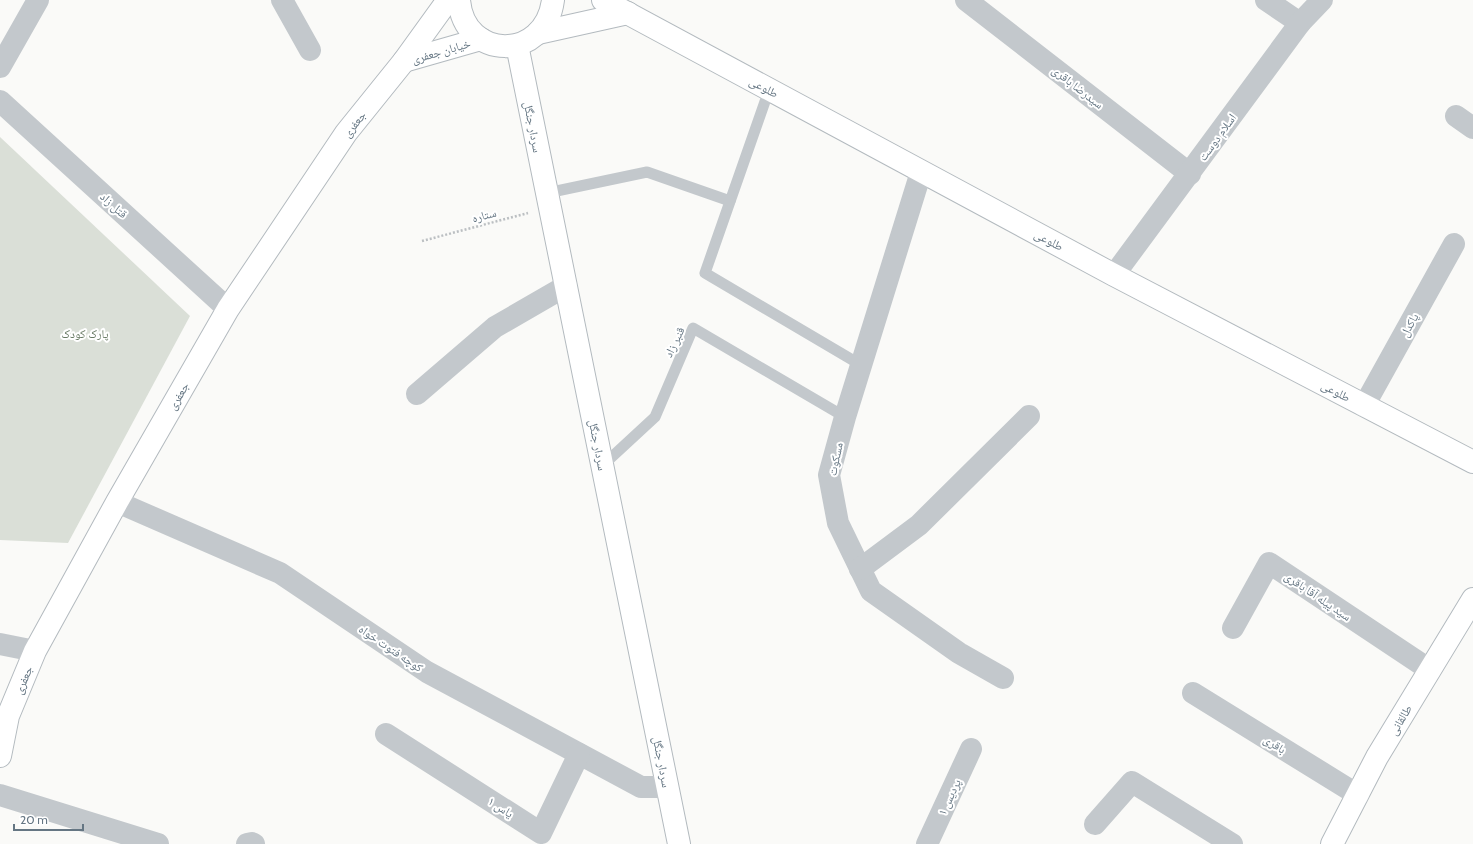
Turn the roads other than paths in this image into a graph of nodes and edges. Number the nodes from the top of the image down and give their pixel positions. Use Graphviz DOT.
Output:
graph roads {
  1 [pos="38,0"];
  2 [pos="282,0"];
  3 [pos="448,0"];
  4 [pos="459,0"];
  5 [pos="553,0"];
  6 [pos="603,0"];
  7 [pos="966,0"];
  8 [pos="1266,0"];
  9 [pos="1322,0"];
  10 [pos="628,14"];
  11 [pos="1300,23"];
  12 [pos="538,33"];
  13 [pos="481,39"];
  14 [pos="517,45"];
  15 [pos="310,50"];
  16 [pos="404,61"];
  17 [pos="0,67"];
  18 [pos="769,90"];
  19 [pos="0,101"];
  20 [pos="921,172"];
  21 [pos="1190,174"];
  22 [pos="548,200"];
  23 [pos="730,201"];
  24 [pos="1454,244"];
  25 [pos="1114,275"];
  26 [pos="566,286"];
  27 [pos="228,309"];
  28 [pos="861,365"];
  29 [pos="417,394"];
  30 [pos="1364,406"];
  31 [pos="845,416"];
  32 [pos="1029,416"];
  33 [pos="1473,462"];
  34 [pos="602,466"];
  35 [pos="117,502"];
  36 [pos="860,569"];
  37 [pos="1473,599"];
  38 [pos="1233,628"];
  39 [pos="0,644"];
  40 [pos="35,651"];
  41 [pos="1430,670"];
  42 [pos="1003,678"];
  43 [pos="1193,692"];
  44 [pos="386,734"];
  45 [pos="971,749"];
  46 [pos="578,754"];
  47 [pos="0,756"];
  48 [pos="667,787"];
  49 [pos="0,795"];
  50 [pos="1358,795"];
  51 [pos="1095,824"];
  52 [pos="158,844"];
  53 [pos="247,844"];
  54 [pos="254,844"];
  55 [pos="679,844"];
  56 [pos="927,844"];
  57 [pos="1232,844"];
  58 [pos="1332,844"];
  1 -- 17 [label="street"];
  2 -- 15 [label="street"];
  3 -- 16 [label="main road, خیابان جعفری"];
  4 -- 13 [label="main road"];
  5 -- 12 [label="main road"];
  6 -- 10 [label="main road, طلوعی"];
  7 -- 21 [label="street, سیدرضا باقری"];
  8 -- 11 [label="street"];
  9 -- 11 [label="street, اسلام دوست"];
  10 -- 12 [label="main road"];
  10 -- 18 [label="main road, طلوعی"];
  11 -- 21 [label="street, اسلام دوست"];
  12 -- 14 [label="main road"];
  13 -- 14 [label="main road"];
  13 -- 16 [label="main road, خیابان جعفری"];
  14 -- 22 [label="main road, سردار جنگل"];
  16 -- 27 [label="main road, جعفری"];
  18 -- 20 [label="main road, طلوعی"];
  18 -- 23 [label="lane"];
  19 -- 27 [label="street, قتل زاد"];
  20 -- 25 [label="main road, طلوعی"];
  20 -- 28 [label="street, مسکوت"];
  21 -- 25 [label="street, اسلام دوست"];
  22 -- 23 [label="lane"];
  22 -- 26 [label="main road, سردار جنگل"];
  23 -- 28 [label="lane"];
  24 -- 30 [label="street, پاکدل"];
  25 -- 30 [label="main road, طلوعی"];
  26 -- 29 [label="street"];
  26 -- 34 [label="main road, سردار جنگل"];
  27 -- 35 [label="main road, جعفری"];
  28 -- 31 [label="street, مسکوت"];
  30 -- 33 [label="main road, طلوعی"];
  31 -- 34 [label="lane, قنبر زاد"];
  31 -- 36 [label="street, مسکوت"];
  32 -- 36 [label="street"];
  34 -- 48 [label="main road, سردار جنگل"];
  35 -- 40 [label="main road, جعفری"];
  35 -- 46 [label="street, کوچه فتوت خواه"];
  36 -- 42 [label="street, مسکوت"];
  37 -- 41 [label="main road, طالقانی"];
  38 -- 41 [label="street, سید پیله آقا باقری"];
  39 -- 40 [label="street"];
  40 -- 47 [label="main road, جعفری"];
  41 -- 50 [label="main road, طالقانی"];
  43 -- 50 [label="street, باقری"];
  44 -- 46 [label="street, یاس ۱"];
  45 -- 56 [label="street, پردیس ۱"];
  46 -- 48 [label="street, کوچه فتوت خواه"];
  48 -- 55 [label="main road, سردار جنگل"];
  49 -- 52 [label="street"];
  50 -- 58 [label="main road, طالقانی"];
  51 -- 57 [label="street"];
  53 -- 54 [label="street"];
}
